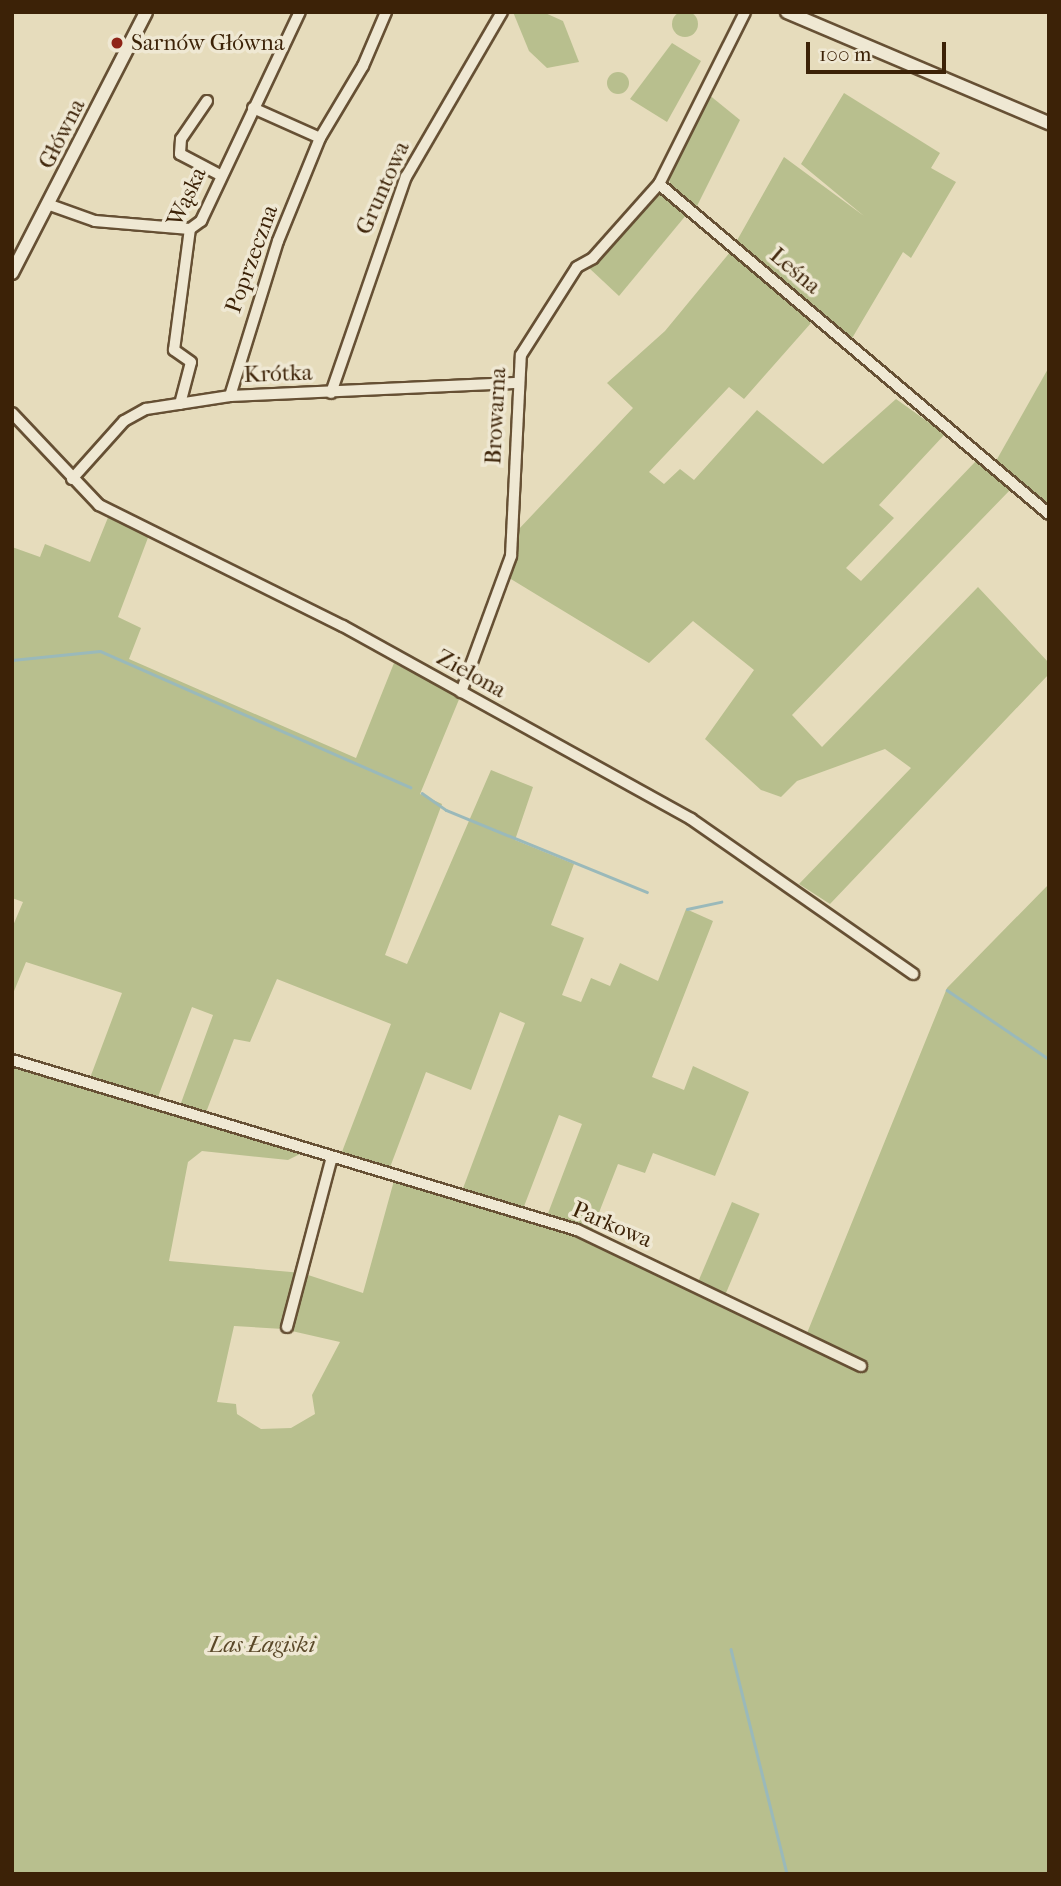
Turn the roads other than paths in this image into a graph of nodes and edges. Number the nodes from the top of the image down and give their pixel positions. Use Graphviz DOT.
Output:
graph roads {
  1 [pos="146,12"];
  2 [pos="300,12"];
  3 [pos="386,12"];
  4 [pos="502,12"];
  5 [pos="744,12"];
  6 [pos="787,12"];
  7 [pos="208,102"];
  8 [pos="253,108"];
  9 [pos="1049,123"];
  10 [pos="320,138"];
  11 [pos="220,175"];
  12 [pos="659,184"];
  13 [pos="50,205"];
  14 [pos="190,229"];
  15 [pos="12,273"];
  16 [pos="515,383"];
  17 [pos="331,393"];
  18 [pos="230,396"];
  19 [pos="180,404"];
  20 [pos="12,412"];
  21 [pos="72,479"];
  22 [pos="1049,514"];
  23 [pos="461,692"];
  24 [pos="914,974"];
  25 [pos="12,1060"];
  26 [pos="332,1157"];
  27 [pos="287,1327"];
  28 [pos="861,1366"];
  1 -- 13 [label="street, Główna"];
  2 -- 8 [label="street, Wąska"];
  3 -- 10 [label="street, Poprzeczna"];
  4 -- 17 [label="street, Gruntowa"];
  5 -- 12 [label="street"];
  6 -- 9 [label="street"];
  7 -- 11 [label="street"];
  8 -- 10 [label="street"];
  8 -- 11 [label="street, Wąska"];
  10 -- 18 [label="street, Poprzeczna"];
  11 -- 14 [label="street, Wąska"];
  12 -- 16 [label="street, Browarna"];
  12 -- 22 [label="street, Leśna"];
  13 -- 14 [label="street"];
  13 -- 15 [label="street, Główna"];
  14 -- 19 [label="street, Wąska"];
  16 -- 17 [label="street, Krótka"];
  16 -- 23 [label="street, Browarna"];
  17 -- 18 [label="street, Krótka"];
  18 -- 19 [label="street, Krótka"];
  19 -- 21 [label="street, Krótka"];
  20 -- 21 [label="street, Zielona"];
  21 -- 23 [label="street, Zielona"];
  23 -- 24 [label="street, Zielona"];
  25 -- 26 [label="street, Parkowa"];
  26 -- 27 [label="street"];
  26 -- 28 [label="street, Parkowa"];
}
